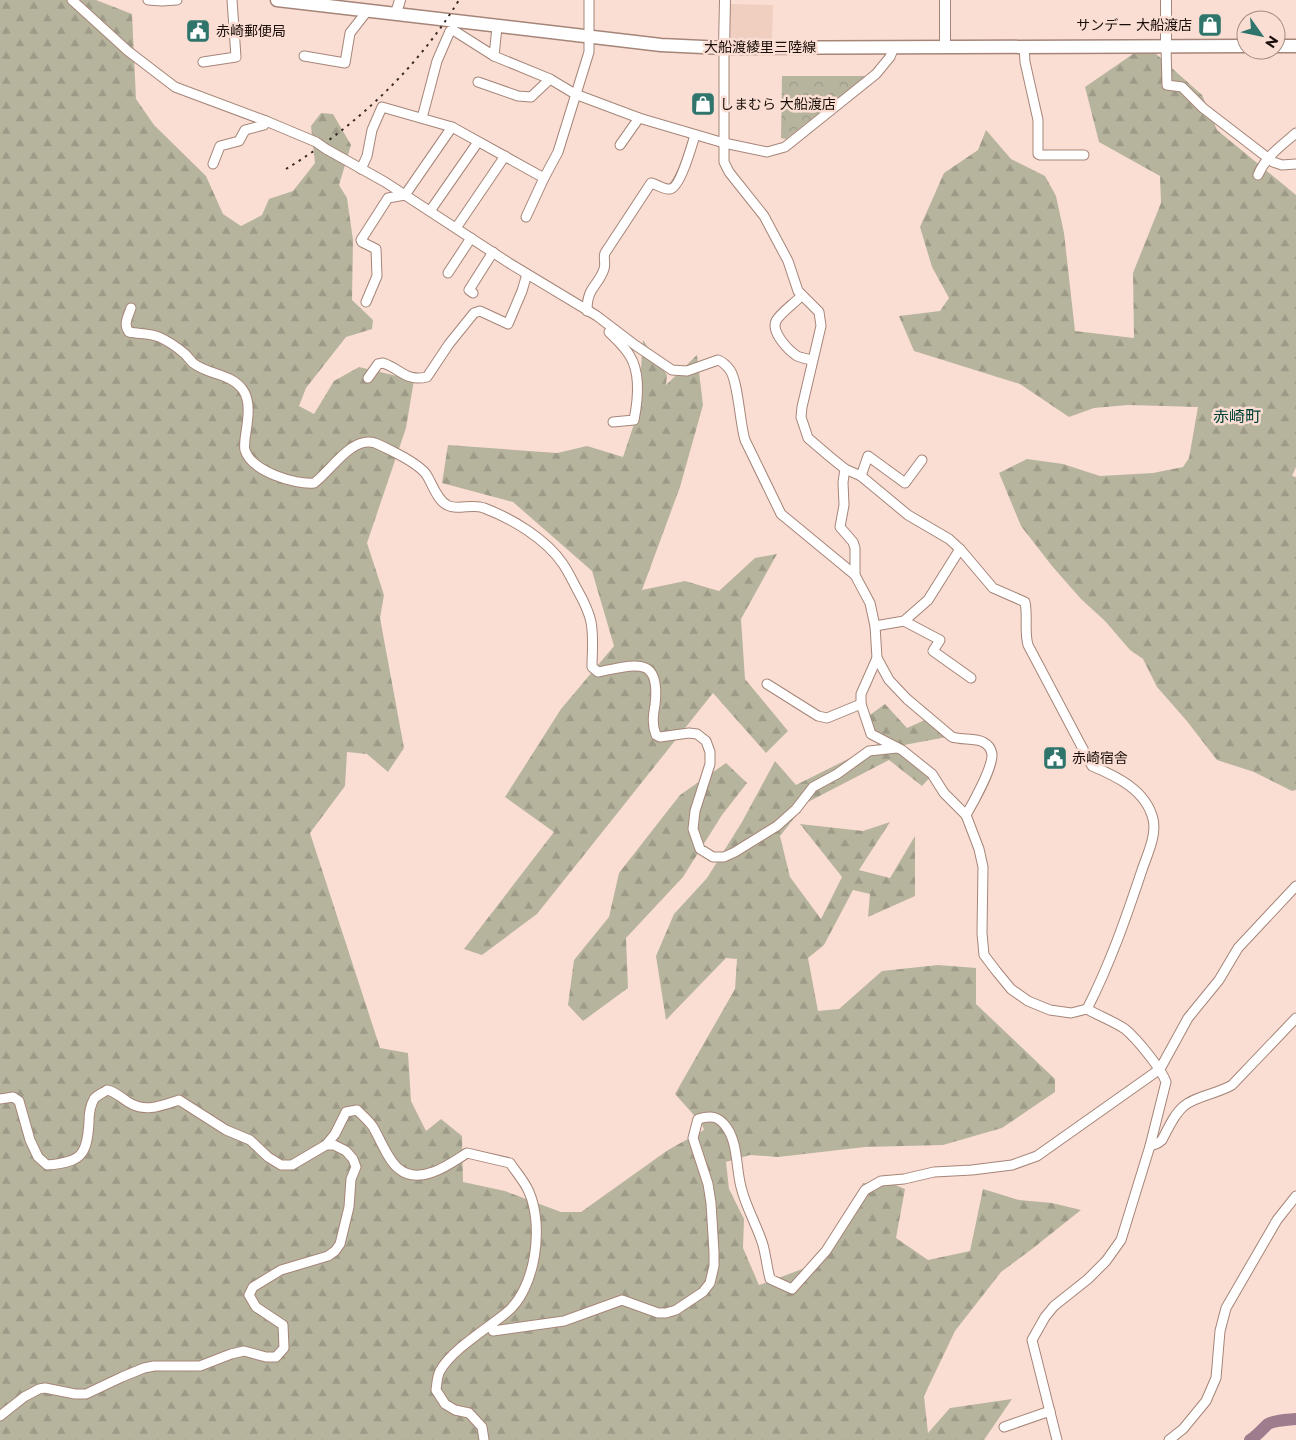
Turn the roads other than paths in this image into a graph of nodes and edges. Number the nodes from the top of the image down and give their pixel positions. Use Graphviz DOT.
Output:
graph roads {
  1 [pos="72,0"];
  2 [pos="148,0"];
  3 [pos="177,0"];
  4 [pos="232,0"];
  5 [pos="277,0"];
  6 [pos="400,0"];
  7 [pos="590,0"];
  8 [pos="725,0"];
  9 [pos="945,0"];
  10 [pos="1166,0"];
  11 [pos="368,10"];
  12 [pos="396,13"];
  13 [pos="497,27"];
  14 [pos="590,36"];
  15 [pos="894,46"];
  16 [pos="945,46"];
  17 [pos="1024,46"];
  18 [pos="1166,46"];
  19 [pos="1236,46"];
  20 [pos="724,48"];
  21 [pos="304,56"];
  22 [pos="494,56"];
  23 [pos="203,62"];
  24 [pos="550,79"];
  25 [pos="478,82"];
  26 [pos="575,94"];
  27 [pos="422,118"];
  28 [pos="639,118"];
  29 [pos="266,121"];
  30 [pos="452,127"];
  31 [pos="1296,133"];
  32 [pos="695,135"];
  33 [pos="478,142"];
  34 [pos="724,143"];
  35 [pos="620,145"];
  36 [pos="1084,154"];
  37 [pos="505,156"];
  38 [pos="1267,158"];
  39 [pos="213,164"];
  40 [pos="1296,164"];
  41 [pos="361,169"];
  42 [pos="1258,175"];
  43 [pos="544,178"];
  44 [pos="405,195"];
  45 [pos="430,211"];
  46 [pos="526,217"];
  47 [pos="456,228"];
  48 [pos="471,238"];
  49 [pos="493,252"];
  50 [pos="448,273"];
  51 [pos="527,274"];
  52 [pos="473,293"];
  53 [pos="801,296"];
  54 [pos="366,302"];
  55 [pos="131,308"];
  56 [pos="587,311"];
  57 [pos="597,316"];
  58 [pos="812,360"];
  59 [pos="368,378"];
  60 [pos="613,422"];
  61 [pos="922,460"];
  62 [pos="845,469"];
  63 [pos="861,476"];
  64 [pos="960,549"];
  65 [pos="855,575"];
  66 [pos="904,621"];
  67 [pos="875,626"];
  68 [pos="877,658"];
  69 [pos="971,678"];
  70 [pos="767,684"];
  71 [pos="861,704"];
  72 [pos="897,748"];
  73 [pos="966,815"];
  74 [pos="1296,886"];
  75 [pos="1087,1009"];
  76 [pos="1296,1018"];
  77 [pos="1160,1069"];
  78 [pos="0,1099"];
  79 [pos="326,1145"];
  80 [pos="1150,1146"];
  81 [pos="1296,1196"];
  82 [pos="493,1331"];
  83 [pos="1050,1411"];
  84 [pos="0,1416"];
  85 [pos="1004,1427"];
  86 [pos="484,1440"];
  87 [pos="1058,1440"];
  88 [pos="1169,1440"];
  1 -- 29 [label="street"];
  2 -- 3 [label="street"];
  4 -- 23 [label="street"];
  5 -- 11 [label="main road, 大船渡綾里三陸線"];
  6 -- 12 [label="street"];
  7 -- 14 [label="street"];
  8 -- 20 [label="street"];
  9 -- 16 [label="street"];
  10 -- 18 [label="street"];
  11 -- 12 [label="main road, 大船渡綾里三陸線"];
  11 -- 21 [label="street"];
  12 -- 13 [label="main road, 大船渡綾里三陸線"];
  13 -- 14 [label="main road, 大船渡綾里三陸線"];
  13 -- 22 [label="street"];
  14 -- 20 [label="main road, 大船渡綾里三陸線"];
  14 -- 26 [label="street"];
  15 -- 16 [label="main road, 大船渡綾里三陸線"];
  15 -- 20 [label="main road, 大船渡綾里三陸線"];
  15 -- 34 [label="street"];
  16 -- 17 [label="main road, 大船渡綾里三陸線"];
  17 -- 18 [label="main road, 大船渡綾里三陸線"];
  17 -- 36 [label="street"];
  18 -- 19 [label="main road, 大船渡綾里三陸線"];
  18 -- 38 [label="street"];
  20 -- 34 [label="street"];
  22 -- 24 [label="street"];
  22 -- 27 [label="street"];
  24 -- 25 [label="street"];
  24 -- 26 [label="street"];
  26 -- 28 [label="street"];
  26 -- 43 [label="street"];
  27 -- 30 [label="street"];
  27 -- 41 [label="street"];
  28 -- 32 [label="street"];
  28 -- 35 [label="street"];
  29 -- 39 [label="street"];
  29 -- 41 [label="street, bridge"];
  30 -- 33 [label="street"];
  30 -- 44 [label="street"];
  31 -- 38 [label="street"];
  32 -- 34 [label="street"];
  32 -- 56 [label="street"];
  33 -- 37 [label="street"];
  33 -- 45 [label="street"];
  34 -- 53 [label="street"];
  37 -- 43 [label="street"];
  37 -- 47 [label="street"];
  38 -- 40 [label="street"];
  38 -- 42 [label="street"];
  41 -- 44 [label="street"];
  43 -- 46 [label="street"];
  44 -- 45 [label="street"];
  44 -- 54 [label="street"];
  45 -- 47 [label="street"];
  47 -- 48 [label="street"];
  48 -- 49 [label="street"];
  48 -- 50 [label="street"];
  49 -- 51 [label="street"];
  49 -- 52 [label="street"];
  51 -- 56 [label="street"];
  51 -- 59 [label="street"];
  53 -- 58 [label="street"];
  53 -- 58 [label="street"];
  55 -- 72 [label="street"];
  56 -- 57 [label="street"];
  57 -- 60 [label="street"];
  57 -- 65 [label="street"];
  58 -- 62 [label="street"];
  61 -- 63 [label="street"];
  62 -- 63 [label="street"];
  62 -- 65 [label="street"];
  63 -- 64 [label="street"];
  64 -- 66 [label="street"];
  64 -- 75 [label="street"];
  65 -- 67 [label="street"];
  66 -- 67 [label="street"];
  66 -- 69 [label="street"];
  67 -- 68 [label="street"];
  68 -- 71 [label="street"];
  68 -- 73 [label="street"];
  70 -- 71 [label="street"];
  71 -- 72 [label="street"];
  72 -- 73 [label="street"];
  73 -- 75 [label="street"];
  74 -- 77 [label="street"];
  75 -- 77 [label="street"];
  76 -- 80 [label="street"];
  77 -- 80 [label="street"];
  77 -- 82 [label="street"];
  78 -- 79 [label="street"];
  79 -- 84 [label="street"];
  79 -- 86 [label="street"];
  80 -- 83 [label="street"];
  81 -- 88 [label="street"];
  83 -- 85 [label="street"];
  83 -- 87 [label="street"];
}
